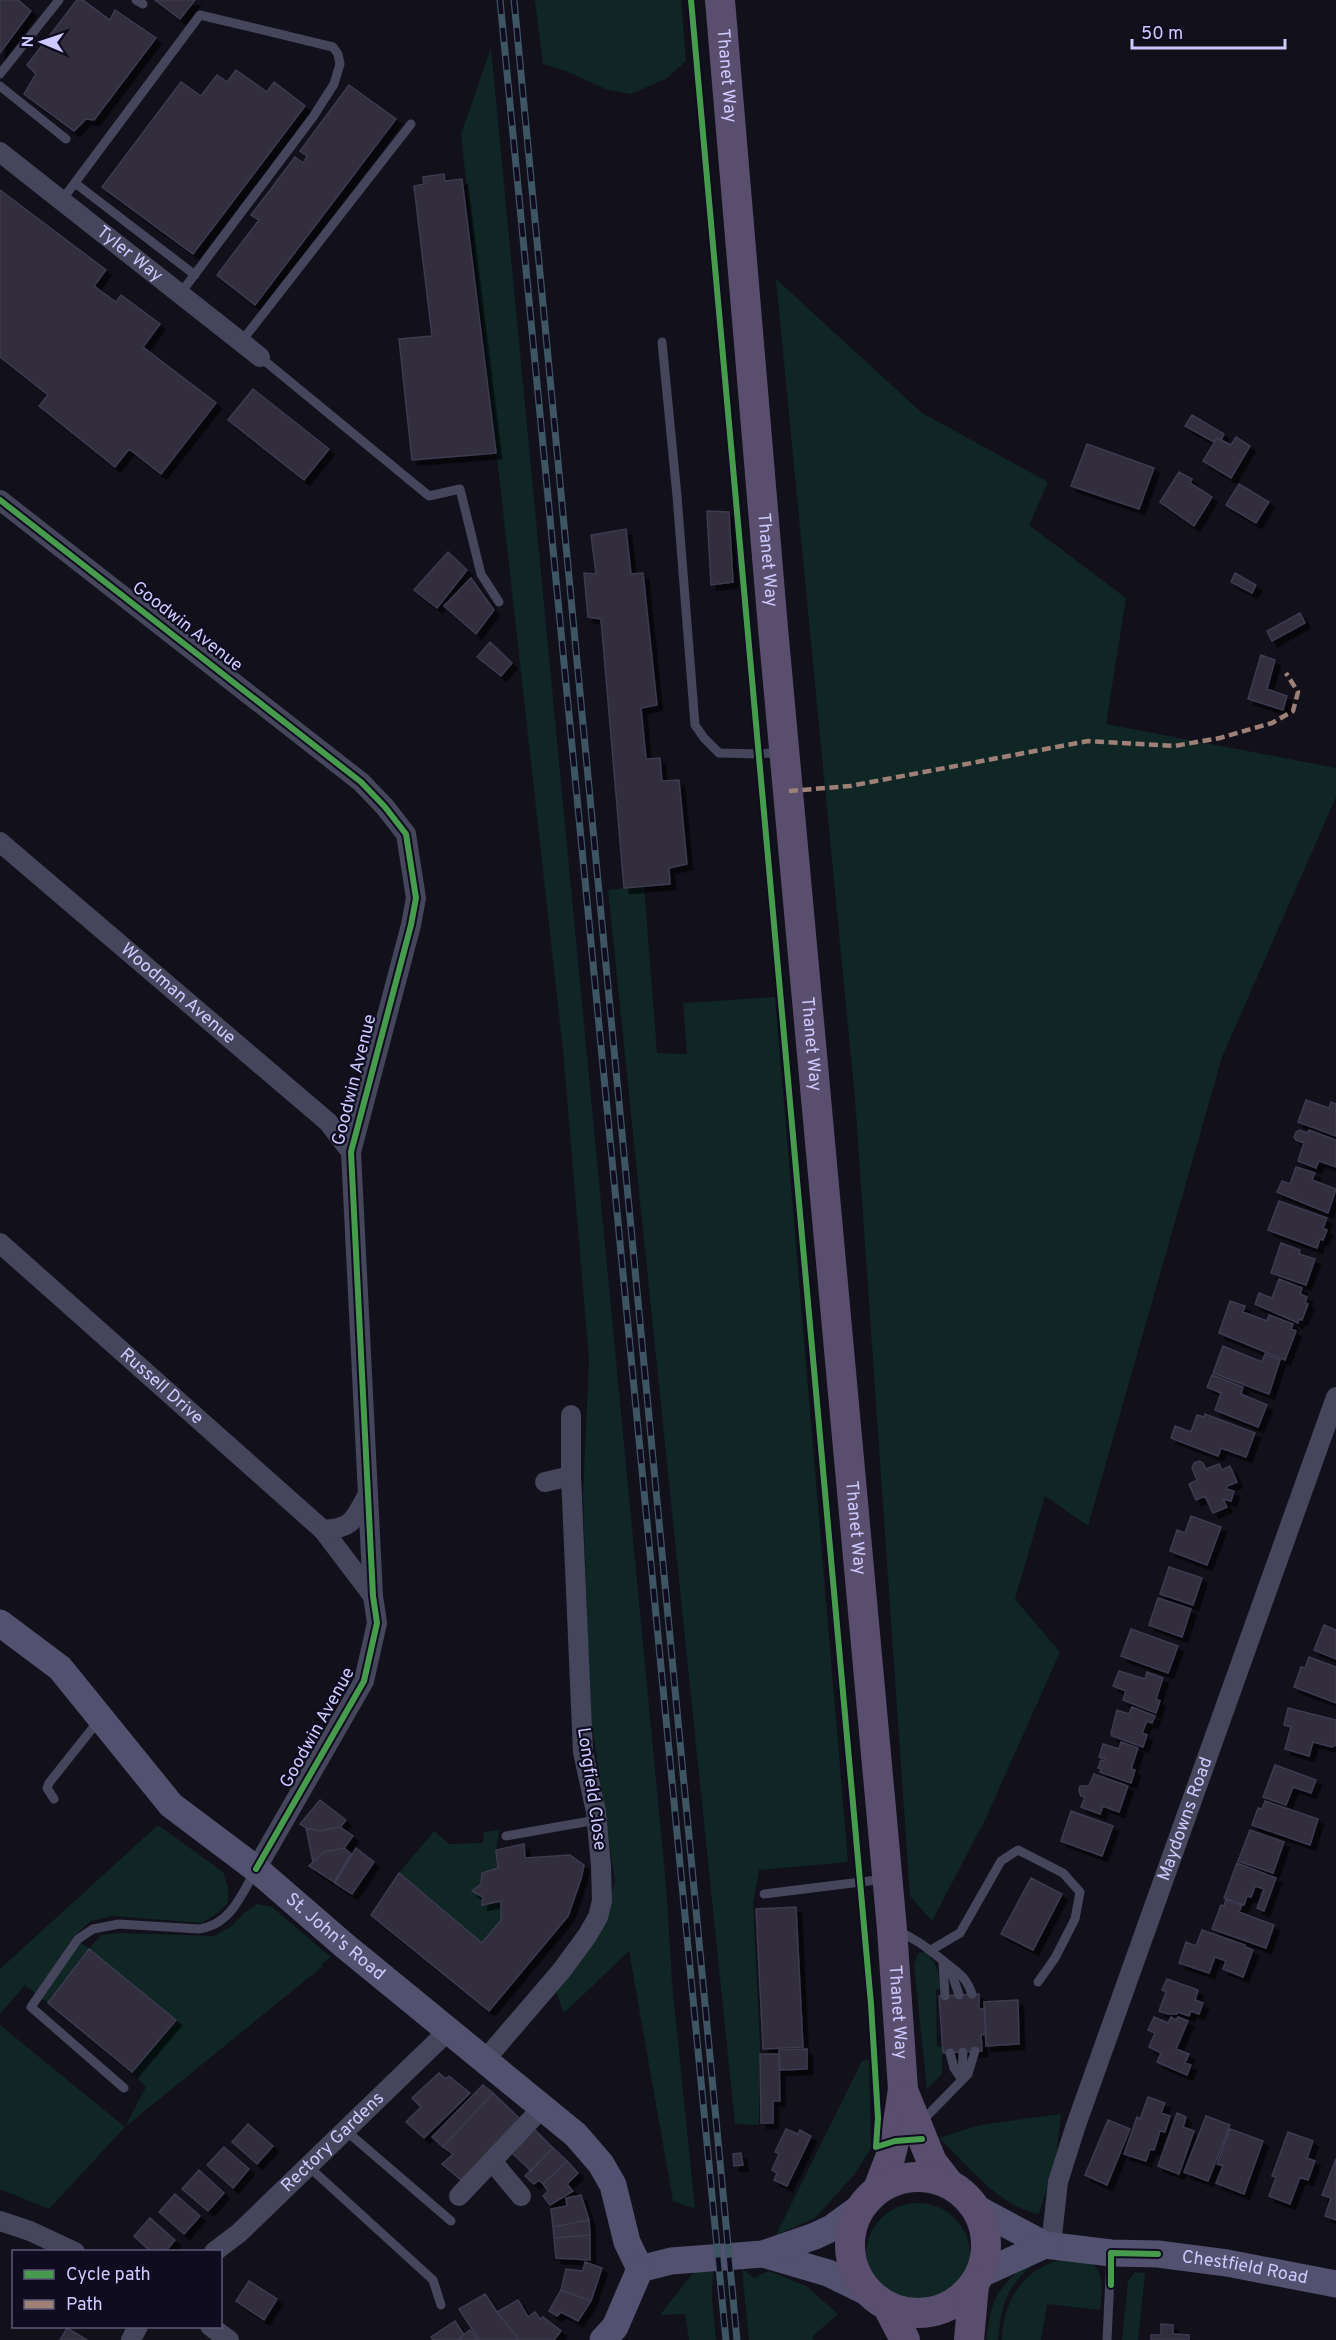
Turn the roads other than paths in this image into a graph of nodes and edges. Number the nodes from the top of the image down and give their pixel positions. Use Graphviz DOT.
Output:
graph roads {
  1 [pos="59,0"];
  2 [pos="720,0"];
  3 [pos="0,74"];
  4 [pos="0,86"];
  5 [pos="411,124"];
  6 [pos="66,139"];
  7 [pos="0,152"];
  8 [pos="75,183"];
  9 [pos="62,201"];
  10 [pos="116,214"];
  11 [pos="102,233"];
  12 [pos="195,275"];
  13 [pos="180,294"];
  14 [pos="241,342"];
  15 [pos="662,342"];
  16 [pos="260,357"];
  17 [pos="0,500"];
  18 [pos="499,602"];
  19 [pos="786,751"];
  20 [pos="0,842"];
  21 [pos="351,1152"];
  22 [pos="0,1243"];
  23 [pos="1336,1397"];
  24 [pos="572,1415"];
  25 [pos="571,1476"];
  26 [pos="544,1482"];
  27 [pos="368,1494"];
  28 [pos="323,1530"];
  29 [pos="373,1596"];
  30 [pos="0,1623"];
  31 [pos="100,1718"];
  32 [pos="54,1799"];
  33 [pos="596,1820"];
  34 [pos="506,1836"];
  35 [pos="256,1869"];
  36 [pos="887,1878"];
  37 [pos="765,1894"];
  38 [pos="892,1929"];
  39 [pos="931,1950"];
  40 [pos="943,1961"];
  41 [pos="1038,1982"];
  42 [pos="972,1994"];
  43 [pos="959,1995"];
  44 [pos="945,1996"];
  45 [pos="449,2030"];
  46 [pos="975,2051"];
  47 [pos="963,2052"];
  48 [pos="950,2053"];
  49 [pos="484,2061"];
  50 [pos="962,2080"];
  51 [pos="124,2088"];
  52 [pos="903,2089"];
  53 [pos="542,2108"];
  54 [pos="916,2128"];
  55 [pos="345,2130"];
  56 [pos="492,2161"];
  57 [pos="308,2166"];
  58 [pos="949,2184"];
  59 [pos="459,2196"];
  60 [pos="521,2196"];
  61 [pos="870,2198"];
  62 [pos="974,2207"];
  63 [pos="0,2221"];
  64 [pos="452,2221"];
  65 [pos="1048,2245"];
  66 [pos="71,2250"];
  67 [pos="217,2250"];
  68 [pos="1111,2253"];
  69 [pos="763,2254"];
  70 [pos="640,2269"];
  71 [pos="976,2280"];
  72 [pos="1336,2284"];
  73 [pos="878,2300"];
  74 [pos="441,2305"];
  75 [pos="213,2328"];
  76 [pos="229,2340"];
  77 [pos="603,2340"];
  78 [pos="905,2340"];
  79 [pos="969,2340"];
  80 [pos="1107,2340"];
  1 -- 3 [label="lane"];
  2 -- 19 [label="main road, Thanet Way"];
  4 -- 6 [label="lane"];
  5 -- 14 [label="lane"];
  7 -- 9 [label="street, Tyler Way"];
  8 -- 9 [label="lane"];
  8 -- 10 [label="lane"];
  8 -- 12 [label="lane"];
  9 -- 11 [label="street, Tyler Way"];
  10 -- 11 [label="lane"];
  10 -- 12 [label="lane"];
  11 -- 13 [label="street, Tyler Way"];
  12 -- 13 [label="lane"];
  13 -- 14 [label="street, Tyler Way"];
  14 -- 16 [label="street, Tyler Way"];
  15 -- 19 [label="lane"];
  16 -- 18 [label="lane"];
  17 -- 21 [label="street, Goodwin Avenue"];
  19 -- 36 [label="main road, Thanet Way"];
  20 -- 21 [label="street, Woodman Avenue"];
  21 -- 27 [label="street, Goodwin Avenue"];
  22 -- 28 [label="street, Russell Drive"];
  23 -- 65 [label="street, Maydowns Road"];
  24 -- 25 [label="street, Longfield Close"];
  25 -- 26 [label="street"];
  25 -- 33 [label="street, Longfield Close"];
  27 -- 28 [label="street"];
  27 -- 29 [label="street, Goodwin Avenue"];
  28 -- 29 [label="street, Russell Drive"];
  29 -- 35 [label="street, Goodwin Avenue"];
  30 -- 31 [label="main road, St. John's Road"];
  31 -- 32 [label="lane"];
  31 -- 35 [label="main road, St. John's Road"];
  33 -- 34 [label="lane"];
  33 -- 49 [label="street, Longfield Close"];
  35 -- 45 [label="main road, St. John's Road"];
  35 -- 51 [label="lane"];
  36 -- 37 [label="lane"];
  36 -- 38 [label="main road, Thanet Way"];
  38 -- 39 [label="lane"];
  38 -- 52 [label="main road, Thanet Way"];
  39 -- 40 [label="lane"];
  39 -- 41 [label="lane"];
  40 -- 42 [label="lane"];
  40 -- 43 [label="lane"];
  40 -- 44 [label="lane"];
  45 -- 49 [label="main road, St. John's Road"];
  45 -- 55 [label="street, Rectory Gardens"];
  46 -- 50 [label="lane"];
  47 -- 50 [label="lane"];
  48 -- 50 [label="lane"];
  49 -- 53 [label="main road, St. John's Road"];
  50 -- 54 [label="lane"];
  52 -- 54 [label="main road, Thanet Way"];
  52 -- 61 [label="main road, Thanet Way"];
  53 -- 56 [label="street"];
  53 -- 70 [label="main road, St. John's Road"];
  54 -- 58 [label="main road, Thanet Way"];
  55 -- 57 [label="street, Rectory Gardens"];
  55 -- 64 [label="lane"];
  56 -- 59 [label="street"];
  56 -- 60 [label="street"];
  57 -- 67 [label="street, Rectory Gardens"];
  57 -- 74 [label="lane"];
  58 -- 61 [label="main road"];
  58 -- 62 [label="main road"];
  61 -- 69 [label="main road"];
  61 -- 73 [label="main road"];
  62 -- 65 [label="main road, Chestfield Road"];
  62 -- 71 [label="main road"];
  63 -- 66 [label="street"];
  65 -- 68 [label="main road, Chestfield Road"];
  65 -- 71 [label="main road"];
  68 -- 72 [label="main road, Chestfield Road"];
  68 -- 80 [label="lane"];
  69 -- 70 [label="main road"];
  69 -- 73 [label="main road"];
  70 -- 77 [label="main road"];
  71 -- 73 [label="main road"];
  71 -- 79 [label="main road"];
  73 -- 78 [label="main road"];
  75 -- 76 [label="street"];
}
